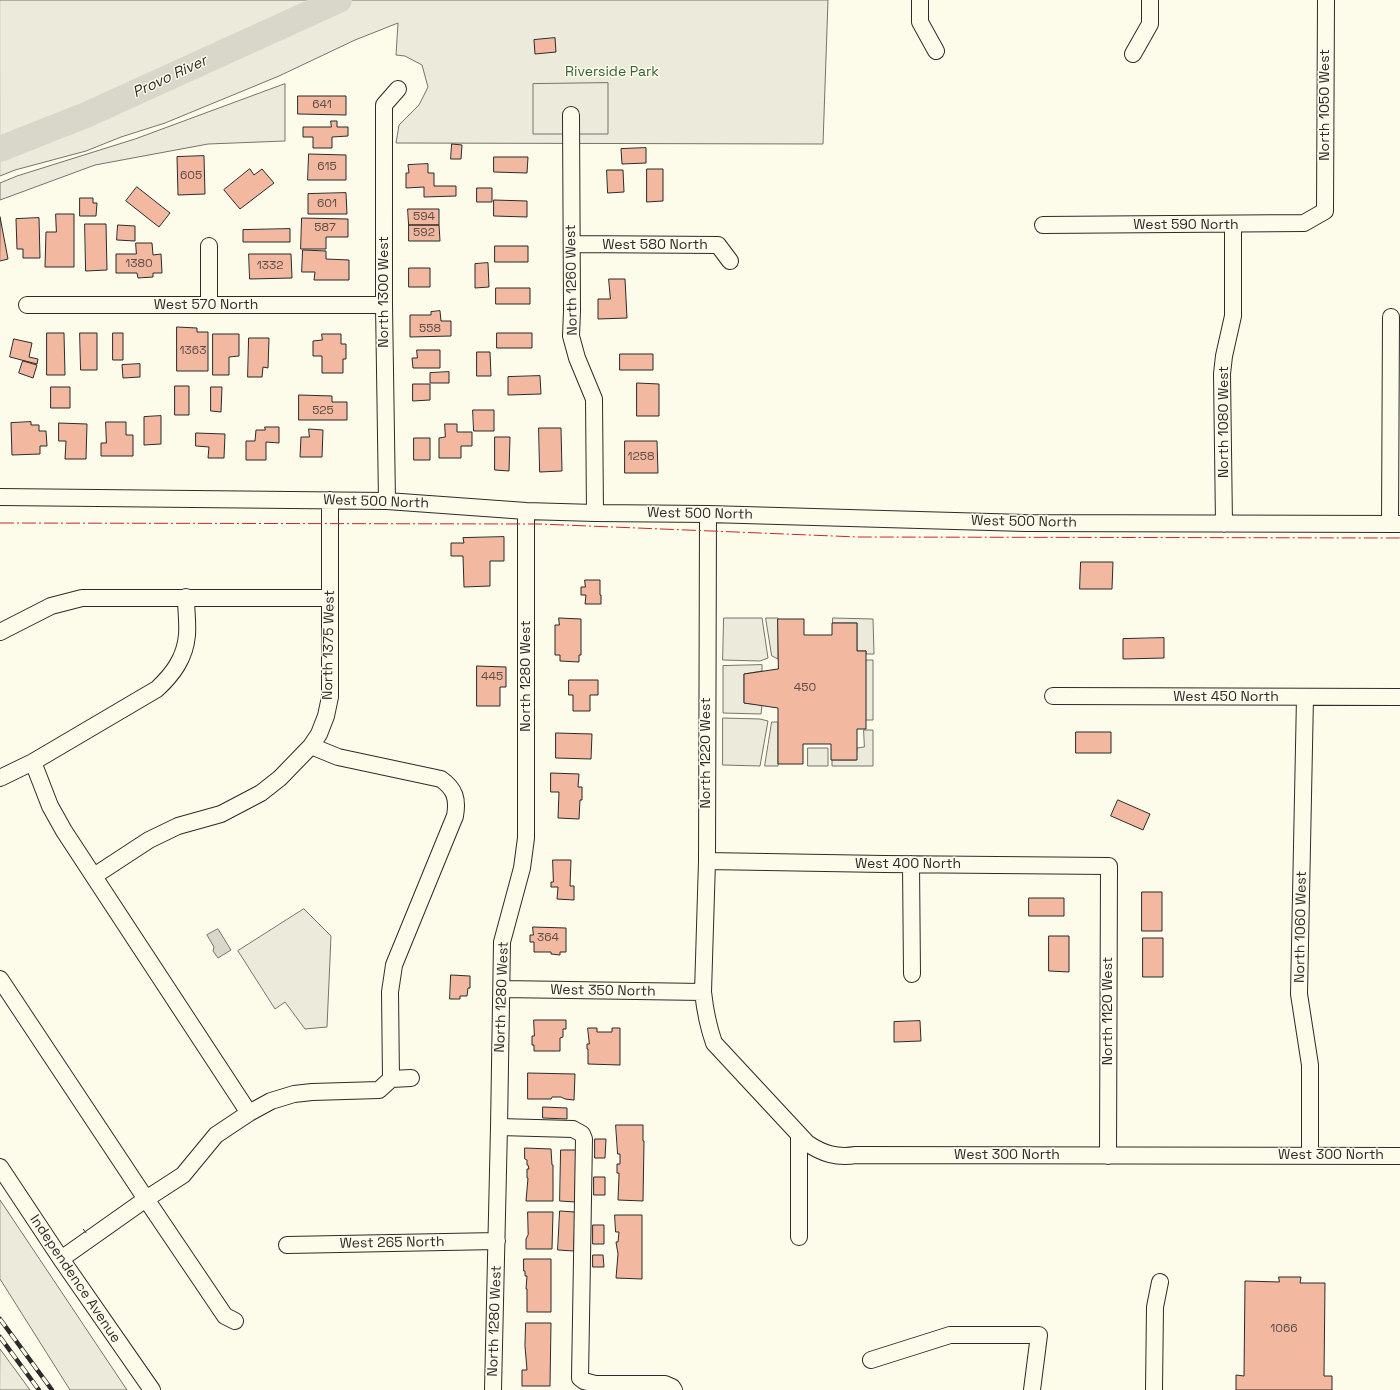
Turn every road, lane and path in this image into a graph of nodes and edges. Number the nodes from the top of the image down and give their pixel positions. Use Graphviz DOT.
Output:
graph roads {
  1 [pos="920,0"];
  2 [pos="1150,0"];
  3 [pos="1326,0"];
  4 [pos="936,51"];
  5 [pos="1133,54"];
  6 [pos="398,89"];
  7 [pos="571,115"];
  8 [pos="1325,211"];
  9 [pos="1043,225"];
  10 [pos="1233,225"];
  11 [pos="572,244"];
  12 [pos="209,246"];
  13 [pos="730,261"];
  14 [pos="209,304"];
  15 [pos="27,305"];
  16 [pos="384,305"];
  17 [pos="1392,317"];
  18 [pos="0,497"];
  19 [pos="330,500"];
  20 [pos="387,501"];
  21 [pos="526,511"];
  22 [pos="595,513"];
  23 [pos="708,514"];
  24 [pos="1224,524"];
  25 [pos="1395,524"];
  26 [pos="186,597"];
  27 [pos="330,598"];
  28 [pos="0,631"];
  29 [pos="1052,696"];
  30 [pos="1306,697"];
  31 [pos="1400,697"];
  32 [pos="311,746"];
  33 [pos="33,762"];
  34 [pos="0,778"];
  35 [pos="707,861"];
  36 [pos="911,864"];
  37 [pos="1109,866"];
  38 [pos="94,876"];
  39 [pos="912,974"];
  40 [pos="0,979"];
  41 [pos="502,989"];
  42 [pos="704,992"];
  43 [pos="411,1078"];
  44 [pos="391,1079"];
  45 [pos="250,1112"];
  46 [pos="499,1127"];
  47 [pos="799,1135"];
  48 [pos="1310,1155"];
  49 [pos="1108,1156"];
  50 [pos="1400,1156"];
  51 [pos="0,1167"];
  52 [pos="146,1199"];
  53 [pos="799,1237"];
  54 [pos="497,1241"];
  55 [pos="288,1245"];
  56 [pos="61,1259"];
  57 [pos="1160,1282"];
  58 [pos="235,1320"];
  59 [pos="871,1360"];
  60 [pos="152,1390"];
  61 [pos="493,1390"];
  62 [pos="674,1390"];
  63 [pos="1032,1390"];
  64 [pos="1154,1390"];
  1 -- 4 [label="street"];
  2 -- 5 [label="street"];
  3 -- 8 [label="street, North 1050 West"];
  6 -- 16 [label="street, North 1300 West"];
  7 -- 11 [label="street, North 1260 West"];
  8 -- 10 [label="street, West 590 North"];
  9 -- 10 [label="street, West 590 North"];
  10 -- 24 [label="street, North 1080 West"];
  11 -- 13 [label="street, West 580 North"];
  11 -- 22 [label="street, North 1260 West"];
  12 -- 14 [label="street"];
  14 -- 15 [label="street, West 570 North"];
  14 -- 16 [label="street, West 570 North"];
  16 -- 20 [label="street, North 1300 West"];
  17 -- 25 [label="street"];
  18 -- 19 [label="street, West 500 North"];
  19 -- 20 [label="street, West 500 North"];
  19 -- 27 [label="street, North 1375 West"];
  20 -- 21 [label="street, West 500 North"];
  21 -- 22 [label="street, West 500 North"];
  21 -- 41 [label="street, North 1280 West"];
  22 -- 23 [label="street, West 500 North"];
  23 -- 24 [label="street, West 500 North"];
  23 -- 35 [label="street, North 1220 West"];
  24 -- 25 [label="street, West 500 North"];
  26 -- 27 [label="street"];
  26 -- 28 [label="street"];
  26 -- 33 [label="street"];
  27 -- 32 [label="street, North 1375 West"];
  29 -- 30 [label="street, West 450 North"];
  30 -- 31 [label="street, West 450 North"];
  30 -- 48 [label="street, North 1060 West"];
  32 -- 38 [label="street, North 1375 West"];
  32 -- 44 [label="street"];
  33 -- 34 [label="street"];
  33 -- 38 [label="street"];
  35 -- 36 [label="street, West 400 North"];
  35 -- 42 [label="street, North 1220 West"];
  36 -- 37 [label="street, West 400 North"];
  36 -- 39 [label="street"];
  37 -- 49 [label="street, North 1120 West"];
  38 -- 45 [label="street"];
  40 -- 52 [label="street"];
  41 -- 42 [label="street, West 350 North"];
  41 -- 46 [label="street, North 1280 West"];
  42 -- 47 [label="street, West 300 North"];
  43 -- 44 [label="street"];
  44 -- 45 [label="street"];
  45 -- 52 [label="street"];
  46 -- 54 [label="street, North 1280 West"];
  46 -- 62 [label="street"];
  47 -- 49 [label="street, West 300 North"];
  47 -- 53 [label="street"];
  48 -- 49 [label="street, West 300 North"];
  48 -- 50 [label="street, West 300 North"];
  51 -- 56 [label="street, Independence Avenue"];
  52 -- 56 [label="street"];
  52 -- 58 [label="street"];
  54 -- 55 [label="street, West 265 North"];
  54 -- 61 [label="street, North 1280 West"];
  56 -- 60 [label="street, Independence Avenue"];
  57 -- 64 [label="street"];
  59 -- 63 [label="street"];
}
